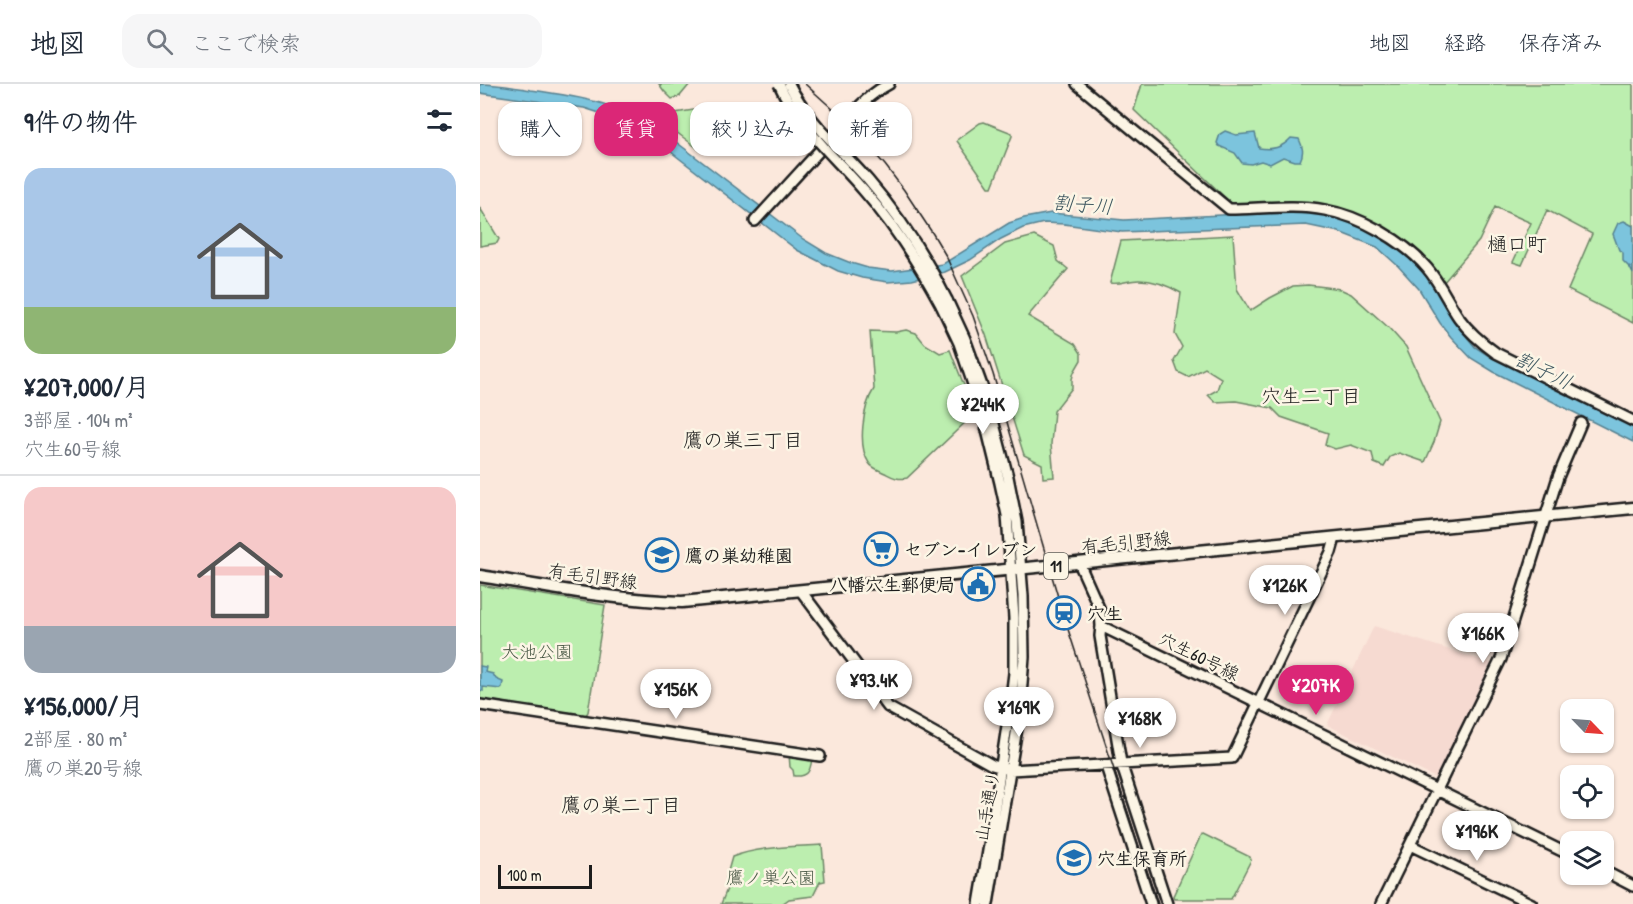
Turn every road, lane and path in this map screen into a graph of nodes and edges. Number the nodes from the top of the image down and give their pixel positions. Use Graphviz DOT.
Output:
graph roads {
  1 [pos="779,84"];
  2 [pos="789,84"];
  3 [pos="889,84"];
  4 [pos="1077,84"];
  5 [pos="755,221"];
  6 [pos="944,302"];
  7 [pos="1633,421"];
  8 [pos="1581,423"];
  9 [pos="1633,508"];
  10 [pos="1545,516"];
  11 [pos="1335,538"];
  12 [pos="1079,563"];
  13 [pos="1015,570"];
  14 [pos="480,576"];
  15 [pos="801,591"];
  16 [pos="1101,626"];
  17 [pos="1258,702"];
  18 [pos="480,705"];
  19 [pos="820,756"];
  20 [pos="1121,763"];
  21 [pos="1107,766"];
  22 [pos="1005,769"];
  23 [pos="1437,789"];
  24 [pos="1410,845"];
  25 [pos="1560,850"];
  26 [pos="1614,876"];
  27 [pos="1633,886"];
  28 [pos="979,904"];
  29 [pos="988,904"];
  30 [pos="1151,904"];
  31 [pos="1167,904"];
  32 [pos="1381,904"];
  33 [pos="1532,904"];
  1 -- 6 [label="street, bridge"];
  2 -- 6 [label="street, bridge"];
  3 -- 5 [label="street"];
  4 -- 7 [label="street"];
  6 -- 13 [label="street, 山手通り"];
  8 -- 10 [label="street"];
  9 -- 10 [label="main road, 有毛引野線 / 11"];
  10 -- 11 [label="main road, 有毛引野線 / 11"];
  10 -- 23 [label="street"];
  11 -- 12 [label="main road, 有毛引野線 / 11"];
  11 -- 17 [label="street"];
  12 -- 13 [label="main road, 有毛引野線 / 11"];
  12 -- 16 [label="street"];
  13 -- 15 [label="main road, 有毛引野線 / 11"];
  13 -- 22 [label="street, 山手通り"];
  14 -- 15 [label="main road, 有毛引野線 / 11"];
  15 -- 22 [label="street"];
  16 -- 17 [label="street, 穴生60号線"];
  16 -- 20 [label="street"];
  17 -- 20 [label="street"];
  17 -- 23 [label="street, 穴生60号線"];
  18 -- 19 [label="street"];
  20 -- 21 [label="street"];
  20 -- 31 [label="street"];
  21 -- 22 [label="street"];
  21 -- 30 [label="street"];
  22 -- 28 [label="street, 山手通り"];
  22 -- 29 [label="street, 山手通り"];
  23 -- 24 [label="street"];
  23 -- 25 [label="street, 穴生60号線"];
  24 -- 32 [label="street"];
  24 -- 33 [label="street"];
  26 -- 27 [label="street"];
}
